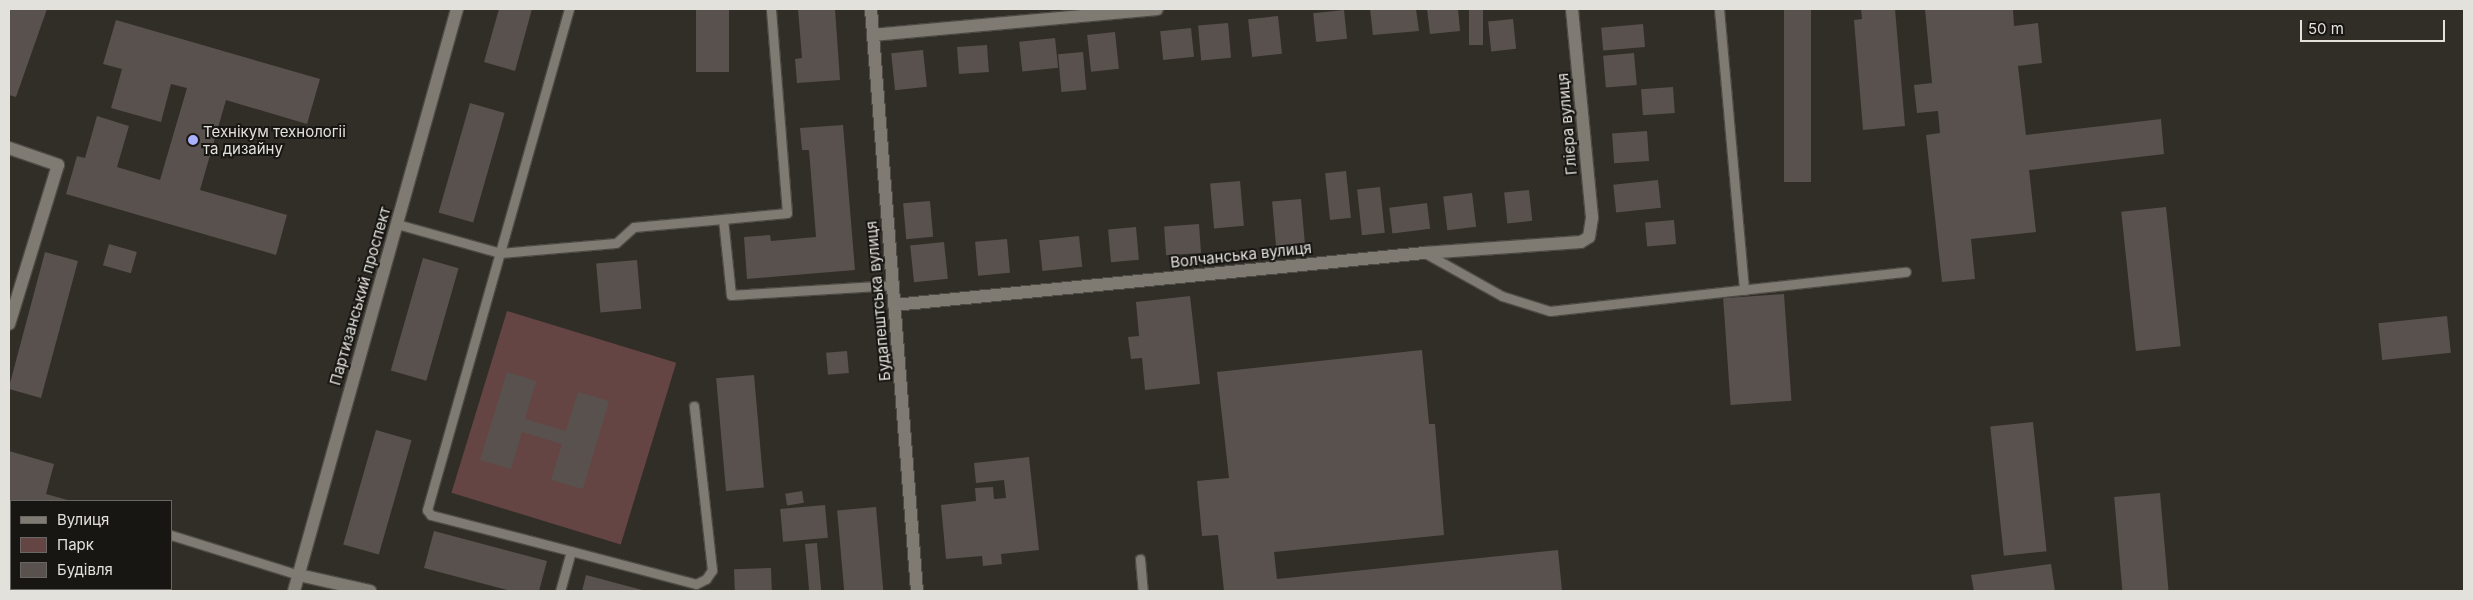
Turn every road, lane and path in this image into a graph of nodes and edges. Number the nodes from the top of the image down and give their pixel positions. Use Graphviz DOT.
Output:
graph roads {
  1 [pos="457,9"];
  2 [pos="569,9"];
  3 [pos="771,9"];
  4 [pos="871,9"];
  5 [pos="1157,9"];
  6 [pos="1572,9"];
  7 [pos="1719,9"];
  8 [pos="873,35"];
  9 [pos="9,148"];
  10 [pos="723,219"];
  11 [pos="397,224"];
  12 [pos="1589,236"];
  13 [pos="500,253"];
  14 [pos="1424,253"];
  15 [pos="1906,272"];
  16 [pos="893,285"];
  17 [pos="1744,290"];
  18 [pos="894,305"];
  19 [pos="9,324"];
  20 [pos="694,406"];
  21 [pos="172,535"];
  22 [pos="571,552"];
  23 [pos="1140,560"];
  24 [pos="299,574"];
  25 [pos="294,591"];
  26 [pos="370,591"];
  27 [pos="560,591"];
  28 [pos="917,591"];
  29 [pos="1143,591"];
  1 -- 11 [label="street, Партизанський проспект"];
  2 -- 13 [label="lane"];
  3 -- 10 [label="lane"];
  4 -- 8 [label="street, Будапештська вулиця"];
  5 -- 8 [label="street"];
  6 -- 12 [label="street, Глієра вулиця"];
  7 -- 17 [label="lane"];
  8 -- 16 [label="street, Будапештська вулиця"];
  9 -- 19 [label="street"];
  10 -- 13 [label="lane"];
  10 -- 16 [label="lane"];
  11 -- 13 [label="lane"];
  11 -- 24 [label="street, Партизанський проспект"];
  12 -- 14 [label="street, Волчанська вулиця"];
  13 -- 22 [label="lane"];
  14 -- 17 [label="lane"];
  14 -- 18 [label="street, Волчанська вулиця"];
  15 -- 17 [label="lane"];
  16 -- 18 [label="street, Будапештська вулиця"];
  18 -- 28 [label="street, Будапештська вулиця"];
  20 -- 22 [label="lane"];
  21 -- 24 [label="lane"];
  22 -- 27 [label="lane"];
  23 -- 29 [label="lane"];
  24 -- 25 [label="street, Партизанський проспект"];
  24 -- 26 [label="street"];
}
